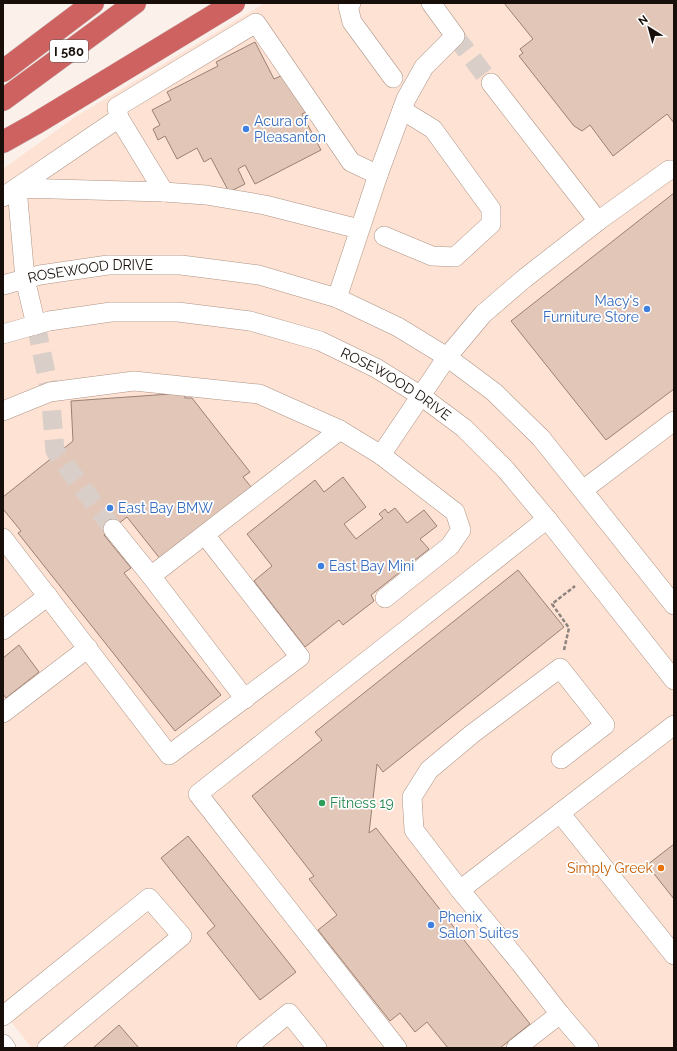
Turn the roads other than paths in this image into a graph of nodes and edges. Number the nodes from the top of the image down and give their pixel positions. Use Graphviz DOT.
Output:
graph roads {
  1 [pos="93,3"];
  2 [pos="135,3"];
  3 [pos="234,3"];
  4 [pos="351,3"];
  5 [pos="431,3"];
  6 [pos="3,71"];
  7 [pos="392,78"];
  8 [pos="491,83"];
  9 [pos="3,100"];
  10 [pos="402,110"];
  11 [pos="119,118"];
  12 [pos="3,142"];
  13 [pos="674,170"];
  14 [pos="378,175"];
  15 [pos="164,192"];
  16 [pos="10,193"];
  17 [pos="598,221"];
  18 [pos="359,229"];
  19 [pos="384,236"];
  20 [pos="25,279"];
  21 [pos="3,285"];
  22 [pos="336,298"];
  23 [pos="36,325"];
  24 [pos="3,334"];
  25 [pos="447,357"];
  26 [pos="421,396"];
  27 [pos="3,410"];
  28 [pos="674,421"];
  29 [pos="340,430"];
  30 [pos="381,455"];
  31 [pos="583,490"];
  32 [pos="547,519"];
  33 [pos="113,529"];
  34 [pos="204,535"];
  35 [pos="3,538"];
  36 [pos="151,576"];
  37 [pos="48,596"];
  38 [pos="385,598"];
  39 [pos="674,605"];
  40 [pos="3,630"];
  41 [pos="88,648"];
  42 [pos="674,680"];
  43 [pos="246,699"];
  44 [pos="3,713"];
  45 [pos="674,725"];
  46 [pos="561,759"];
  47 [pos="560,813"];
  48 [pos="460,890"];
  49 [pos="674,955"];
  50 [pos="560,1014"];
  51 [pos="3,1016"];
  52 [pos="3,1044"];
  53 [pos="6,1048"];
  54 [pos="47,1048"];
  55 [pos="246,1048"];
  56 [pos="317,1048"];
  57 [pos="398,1048"];
  58 [pos="516,1048"];
  59 [pos="589,1048"];
  1 -- 6 [label="highway, I 580"];
  2 -- 9 [label="highway, I 580"];
  3 -- 12 [label="highway"];
  4 -- 7 [label="street"];
  5 -- 10 [label="street"];
  8 -- 17 [label="street"];
  10 -- 14 [label="street"];
  10 -- 19 [label="street"];
  11 -- 14 [label="street"];
  11 -- 15 [label="street"];
  11 -- 16 [label="street"];
  13 -- 17 [label="street"];
  14 -- 18 [label="street"];
  15 -- 16 [label="street"];
  15 -- 18 [label="street"];
  16 -- 20 [label="street"];
  17 -- 25 [label="street"];
  18 -- 22 [label="street"];
  20 -- 21 [label="street, ROSEWOOD DRIVE"];
  20 -- 22 [label="street, ROSEWOOD DRIVE"];
  20 -- 23 [label="street"];
  22 -- 25 [label="street, ROSEWOOD DRIVE"];
  23 -- 24 [label="street, ROSEWOOD DRIVE"];
  23 -- 26 [label="street, ROSEWOOD DRIVE"];
  25 -- 26 [label="street"];
  25 -- 31 [label="street, ROSEWOOD DRIVE"];
  26 -- 30 [label="street"];
  26 -- 32 [label="street, ROSEWOOD DRIVE"];
  27 -- 29 [label="street"];
  28 -- 31 [label="street"];
  29 -- 30 [label="street"];
  29 -- 34 [label="street"];
  30 -- 38 [label="street"];
  31 -- 39 [label="street, ROSEWOOD DRIVE"];
  32 -- 42 [label="street, ROSEWOOD DRIVE"];
  32 -- 57 [label="street"];
  33 -- 36 [label="street"];
  34 -- 36 [label="street"];
  34 -- 43 [label="street"];
  35 -- 37 [label="street"];
  36 -- 43 [label="street"];
  37 -- 40 [label="street"];
  37 -- 41 [label="street"];
  41 -- 43 [label="street"];
  41 -- 44 [label="street"];
  45 -- 47 [label="street"];
  46 -- 48 [label="street"];
  47 -- 48 [label="street"];
  47 -- 49 [label="street"];
  48 -- 50 [label="street"];
  50 -- 58 [label="street"];
  50 -- 59 [label="street"];
  51 -- 54 [label="street"];
  52 -- 53 [label="street"];
  55 -- 56 [label="street"];
}
